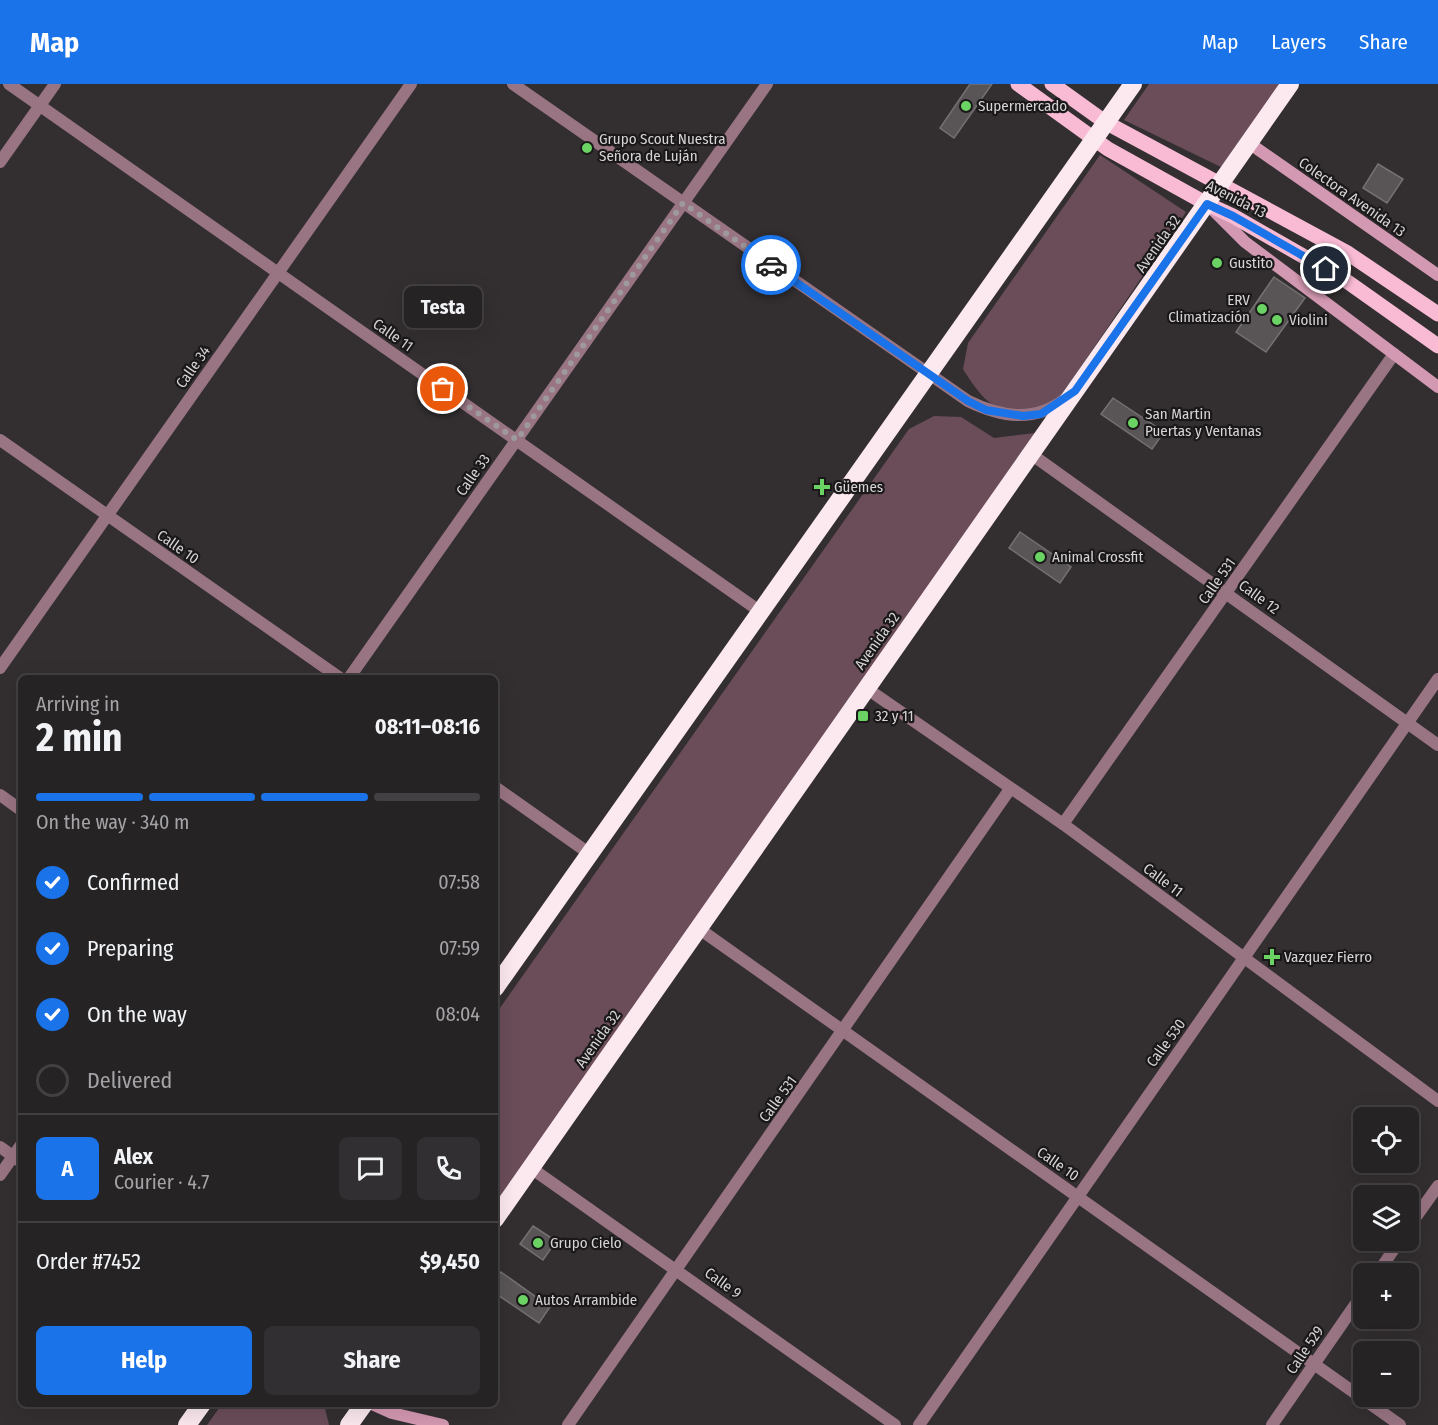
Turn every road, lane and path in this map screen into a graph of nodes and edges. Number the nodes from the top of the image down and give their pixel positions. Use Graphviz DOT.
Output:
graph roads {
  1 [pos="9,84"];
  2 [pos="55,84"];
  3 [pos="411,84"];
  4 [pos="513,84"];
  5 [pos="767,84"];
  6 [pos="1018,84"];
  7 [pos="1052,84"];
  8 [pos="1132,84"];
  9 [pos="1290,84"];
  10 [pos="40,106"];
  11 [pos="1105,122"];
  12 [pos="1095,139"];
  13 [pos="1249,143"];
  14 [pos="0,162"];
  15 [pos="1222,183"];
  16 [pos="683,203"];
  17 [pos="1207,204"];
  18 [pos="278,273"];
  19 [pos="1438,274"];
  20 [pos="1438,314"];
  21 [pos="1438,346"];
  22 [pos="1394,354"];
  23 [pos="928,374"];
  24 [pos="1438,387"];
  25 [pos="1075,391"];
  26 [pos="0,440"];
  27 [pos="517,440"];
  28 [pos="1031,454"];
  29 [pos="107,515"];
  30 [pos="1228,592"];
  31 [pos="761,612"];
  32 [pos="0,668"];
  33 [pos="335,675"];
  34 [pos="351,675"];
  35 [pos="1438,679"];
  36 [pos="866,688"];
  37 [pos="1407,723"];
  38 [pos="1438,745"];
  39 [pos="498,789"];
  40 [pos="1010,789"];
  41 [pos="0,795"];
  42 [pos="18,808"];
  43 [pos="1063,824"];
  44 [pos="590,854"];
  45 [pos="698,928"];
  46 [pos="1245,959"];
  47 [pos="498,984"];
  48 [pos="844,1031"];
  49 [pos="1438,1101"];
  50 [pos="0,1147"];
  51 [pos="17,1159"];
  52 [pos="531,1168"];
  53 [pos="0,1175"];
  54 [pos="1438,1186"];
  55 [pos="1076,1196"];
  56 [pos="1419,1213"];
  57 [pos="498,1215"];
  58 [pos="675,1268"];
  59 [pos="1353,1308"];
  60 [pos="1314,1363"];
  61 [pos="200,1407"];
  62 [pos="362,1407"];
  63 [pos="379,1407"];
  64 [pos="187,1425"];
  65 [pos="350,1425"];
  66 [pos="443,1425"];
  67 [pos="568,1425"];
  68 [pos="895,1425"];
  69 [pos="919,1425"];
  70 [pos="1272,1425"];
  71 [pos="1400,1425"];
  1 -- 10 [label="street, Calle 11"];
  2 -- 10 [label="street"];
  3 -- 18 [label="street, Calle 34"];
  4 -- 16 [label="street"];
  5 -- 16 [label="street, Calle 33"];
  6 -- 12 [label="main road, Avenida 13"];
  7 -- 11 [label="main road, Avenida 13"];
  8 -- 11 [label="highway"];
  9 -- 13 [label="highway, Avenida 32"];
  10 -- 14 [label="street"];
  10 -- 18 [label="street, Calle 11"];
  11 -- 12 [label="highway"];
  11 -- 15 [label="main road, Avenida 13"];
  12 -- 17 [label="main road, Avenida 13"];
  12 -- 23 [label="highway"];
  13 -- 15 [label="highway, Avenida 32"];
  13 -- 19 [label="street, Colectora Avenida 13"];
  15 -- 17 [label="highway, Avenida 32"];
  15 -- 20 [label="main road, Avenida 13"];
  16 -- 23 [label="street"];
  16 -- 27 [label="street, Calle 33"];
  17 -- 21 [label="main road, Avenida 13"];
  17 -- 22 [label="street"];
  17 -- 25 [label="highway, Avenida 32"];
  18 -- 27 [label="street, Calle 11"];
  18 -- 29 [label="street, Calle 34"];
  22 -- 24 [label="street"];
  22 -- 30 [label="street, Calle 531"];
  23 -- 25 [label="street"];
  23 -- 31 [label="highway"];
  25 -- 28 [label="highway, Avenida 32"];
  26 -- 29 [label="street, Calle 10"];
  27 -- 31 [label="street, Calle 11"];
  27 -- 34 [label="street, Calle 33"];
  28 -- 30 [label="street, Calle 12"];
  28 -- 36 [label="highway, Avenida 32"];
  29 -- 32 [label="street, Calle 34"];
  29 -- 33 [label="street, Calle 10"];
  30 -- 37 [label="street, Calle 12"];
  30 -- 43 [label="street, Calle 531"];
  31 -- 44 [label="highway"];
  35 -- 37 [label="street, Calle 530"];
  36 -- 40 [label="street, Calle 11"];
  36 -- 45 [label="highway, Avenida 32"];
  37 -- 38 [label="street, Calle 12"];
  37 -- 46 [label="street, Calle 530"];
  39 -- 44 [label="street"];
  40 -- 43 [label="street, Calle 11"];
  40 -- 48 [label="street, Calle 531"];
  41 -- 42 [label="street"];
  43 -- 46 [label="street, Calle 11"];
  44 -- 47 [label="highway"];
  45 -- 48 [label="street, Calle 10"];
  45 -- 52 [label="highway, Avenida 32"];
  46 -- 49 [label="street, Calle 11"];
  46 -- 55 [label="street, Calle 530"];
  48 -- 55 [label="street, Calle 10"];
  48 -- 58 [label="street, Calle 531"];
  50 -- 51 [label="street"];
  51 -- 53 [label="street"];
  52 -- 57 [label="highway, Avenida 32"];
  52 -- 58 [label="street, Calle 9"];
  54 -- 56 [label="street"];
  55 -- 60 [label="street, Calle 10"];
  55 -- 69 [label="street, Calle 530"];
  58 -- 67 [label="street, Calle 531"];
  58 -- 68 [label="street, Calle 9"];
  59 -- 60 [label="street, Calle 529"];
  60 -- 70 [label="street, Calle 529"];
  60 -- 71 [label="street, Calle 10"];
  61 -- 64 [label="highway"];
  62 -- 65 [label="highway"];
  63 -- 66 [label="street"];
}
